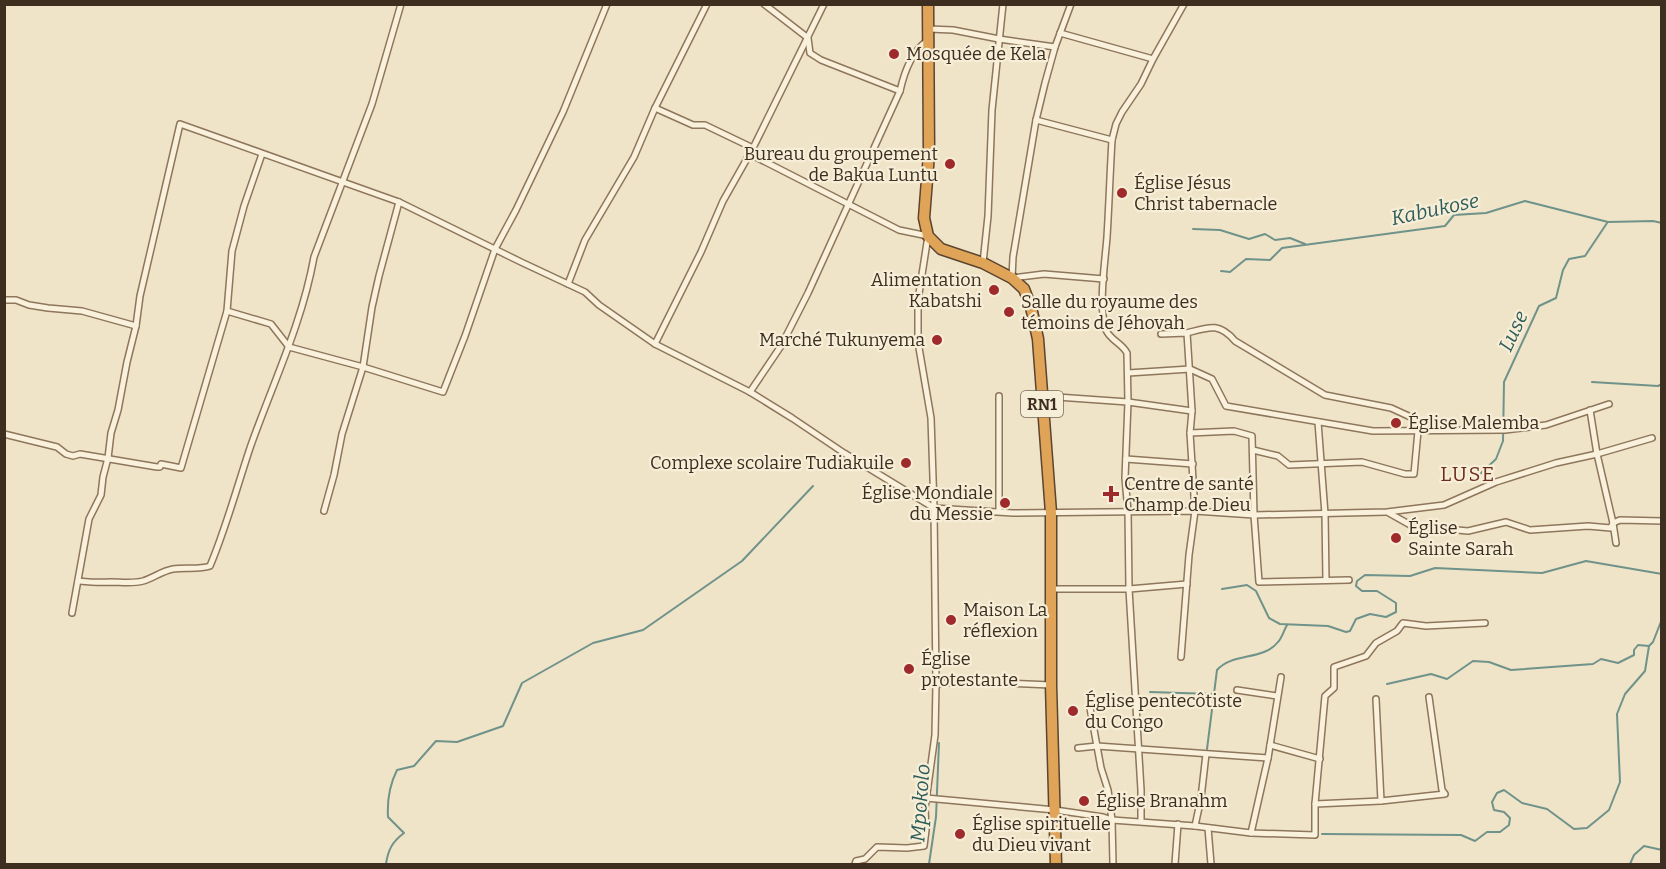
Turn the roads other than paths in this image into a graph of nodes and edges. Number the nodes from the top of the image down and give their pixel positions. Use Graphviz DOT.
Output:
graph roads {
  1 [pos="401,4"];
  2 [pos="607,4"];
  3 [pos="707,4"];
  4 [pos="764,4"];
  5 [pos="824,4"];
  6 [pos="928,4"];
  7 [pos="1003,4"];
  8 [pos="1071,4"];
  9 [pos="1184,4"];
  10 [pos="1060,33"];
  11 [pos="929,34"];
  12 [pos="808,38"];
  13 [pos="999,39"];
  14 [pos="1055,47"];
  15 [pos="1153,59"];
  16 [pos="900,91"];
  17 [pos="655,108"];
  18 [pos="1036,120"];
  19 [pos="1113,140"];
  20 [pos="751,151"];
  21 [pos="262,154"];
  22 [pos="342,182"];
  23 [pos="399,201"];
  24 [pos="848,203"];
  25 [pos="928,236"];
  26 [pos="495,249"];
  27 [pos="983,263"];
  28 [pos="1012,278"];
  29 [pos="1104,279"];
  30 [pos="568,284"];
  31 [pos="4,300"];
  32 [pos="226,310"];
  33 [pos="136,326"];
  34 [pos="1187,333"];
  35 [pos="1161,334"];
  36 [pos="655,344"];
  37 [pos="289,347"];
  38 [pos="363,367"];
  39 [pos="1190,369"];
  40 [pos="1128,373"];
  41 [pos="750,392"];
  42 [pos="999,396"];
  43 [pos="1041,396"];
  44 [pos="1128,402"];
  45 [pos="1609,404"];
  46 [pos="1590,410"];
  47 [pos="1192,411"];
  48 [pos="1318,422"];
  49 [pos="1418,431"];
  50 [pos="1190,433"];
  51 [pos="4,434"];
  52 [pos="1652,438"];
  53 [pos="1253,450"];
  54 [pos="1597,454"];
  55 [pos="108,458"];
  56 [pos="1125,459"];
  57 [pos="1192,464"];
  58 [pos="1322,464"];
  59 [pos="934,508"];
  60 [pos="324,511"];
  61 [pos="999,511"];
  62 [pos="1128,511"];
  63 [pos="1195,511"];
  64 [pos="1388,512"];
  65 [pos="1052,513"];
  66 [pos="1325,514"];
  67 [pos="1254,515"];
  68 [pos="1662,521"];
  69 [pos="1613,523"];
  70 [pos="1616,543"];
  71 [pos="1326,580"];
  72 [pos="1349,580"];
  73 [pos="78,581"];
  74 [pos="1187,584"];
  75 [pos="1129,589"];
  76 [pos="1052,590"];
  77 [pos="72,613"];
  78 [pos="1485,623"];
  79 [pos="1180,657"];
  80 [pos="1281,677"];
  81 [pos="936,684"];
  82 [pos="1051,685"];
  83 [pos="1237,690"];
  84 [pos="1277,696"];
  85 [pos="1429,697"];
  86 [pos="1376,699"];
  87 [pos="1090,708"];
  88 [pos="1270,745"];
  89 [pos="1097,746"];
  90 [pos="1078,748"];
  91 [pos="1138,749"];
  92 [pos="1206,754"];
  93 [pos="1268,758"];
  94 [pos="1320,759"];
  95 [pos="926,798"];
  96 [pos="1381,801"];
  97 [pos="1316,804"];
  98 [pos="1055,810"];
  99 [pos="1112,820"];
  100 [pos="1141,821"];
  101 [pos="1178,824"];
  102 [pos="1196,826"];
  103 [pos="1208,828"];
  104 [pos="1251,833"];
  105 [pos="855,864"];
  106 [pos="1056,864"];
  107 [pos="1113,864"];
  108 [pos="1175,864"];
  109 [pos="1211,864"];
  1 -- 22 [label="street"];
  2 -- 26 [label="street"];
  3 -- 17 [label="street"];
  4 -- 12 [label="street"];
  5 -- 12 [label="street"];
  6 -- 11 [label="highway"];
  7 -- 13 [label="street"];
  8 -- 10 [label="street"];
  9 -- 15 [label="street"];
  10 -- 14 [label="street"];
  10 -- 15 [label="street"];
  11 -- 13 [label="street"];
  11 -- 16 [label="street"];
  11 -- 25 [label="highway"];
  12 -- 16 [label="street"];
  12 -- 20 [label="street"];
  13 -- 14 [label="street"];
  13 -- 27 [label="street"];
  14 -- 18 [label="street"];
  15 -- 19 [label="street"];
  16 -- 24 [label="street"];
  17 -- 20 [label="street"];
  17 -- 30 [label="street"];
  18 -- 19 [label="street"];
  18 -- 28 [label="street"];
  19 -- 29 [label="street"];
  20 -- 24 [label="street"];
  20 -- 36 [label="street"];
  21 -- 22 [label="street"];
  21 -- 32 [label="street"];
  21 -- 33 [label="street"];
  22 -- 23 [label="street"];
  22 -- 37 [label="street"];
  23 -- 26 [label="street"];
  23 -- 38 [label="street"];
  24 -- 25 [label="street"];
  24 -- 41 [label="street"];
  25 -- 27 [label="highway, RN1"];
  25 -- 59 [label="street"];
  26 -- 30 [label="street"];
  26 -- 38 [label="street"];
  27 -- 28 [label="highway, RN1"];
  28 -- 29 [label="street"];
  28 -- 43 [label="highway, RN1"];
  29 -- 40 [label="street"];
  30 -- 36 [label="street"];
  31 -- 33 [label="street"];
  32 -- 37 [label="street"];
  32 -- 55 [label="street"];
  33 -- 55 [label="street"];
  34 -- 35 [label="street"];
  34 -- 39 [label="street"];
  34 -- 49 [label="street"];
  36 -- 41 [label="street"];
  37 -- 38 [label="street"];
  37 -- 73 [label="street"];
  38 -- 60 [label="street"];
  39 -- 40 [label="street"];
  39 -- 47 [label="street"];
  39 -- 48 [label="street"];
  40 -- 44 [label="street"];
  41 -- 59 [label="street"];
  42 -- 61 [label="street"];
  43 -- 44 [label="street"];
  43 -- 65 [label="highway, RN1"];
  44 -- 47 [label="street"];
  44 -- 56 [label="street"];
  45 -- 46 [label="street"];
  46 -- 49 [label="street"];
  46 -- 54 [label="street"];
  47 -- 50 [label="street"];
  48 -- 49 [label="street"];
  48 -- 58 [label="street"];
  49 -- 58 [label="street"];
  50 -- 53 [label="street"];
  50 -- 57 [label="street"];
  51 -- 55 [label="street"];
  52 -- 54 [label="street"];
  53 -- 58 [label="street"];
  53 -- 67 [label="street"];
  54 -- 64 [label="street"];
  54 -- 69 [label="street"];
  55 -- 73 [label="street"];
  56 -- 57 [label="street"];
  56 -- 62 [label="street"];
  57 -- 63 [label="street"];
  58 -- 66 [label="street"];
  59 -- 61 [label="street"];
  59 -- 81 [label="street"];
  61 -- 65 [label="street"];
  62 -- 63 [label="street"];
  62 -- 65 [label="street"];
  62 -- 75 [label="street"];
  63 -- 67 [label="street"];
  63 -- 74 [label="street"];
  64 -- 66 [label="street"];
  64 -- 69 [label="street"];
  65 -- 76 [label="highway, RN1"];
  66 -- 67 [label="street"];
  66 -- 71 [label="street"];
  67 -- 71 [label="street"];
  68 -- 69 [label="street"];
  69 -- 70 [label="street"];
  71 -- 72 [label="street"];
  73 -- 77 [label="street"];
  74 -- 75 [label="street"];
  74 -- 79 [label="street"];
  75 -- 76 [label="street"];
  75 -- 91 [label="street"];
  76 -- 82 [label="highway, RN1"];
  78 -- 94 [label="street"];
  80 -- 84 [label="street"];
  81 -- 82 [label="street"];
  81 -- 95 [label="street"];
  82 -- 98 [label="highway, RN1"];
  83 -- 84 [label="street"];
  84 -- 88 [label="street"];
  85 -- 96 [label="street"];
  86 -- 96 [label="street"];
  87 -- 89 [label="street"];
  88 -- 93 [label="street"];
  88 -- 94 [label="street"];
  89 -- 90 [label="street"];
  89 -- 91 [label="street"];
  89 -- 99 [label="street"];
  91 -- 92 [label="street"];
  91 -- 100 [label="street"];
  92 -- 93 [label="street"];
  92 -- 102 [label="street"];
  93 -- 104 [label="street"];
  94 -- 97 [label="street"];
  95 -- 98 [label="street"];
  95 -- 105 [label="street"];
  96 -- 97 [label="street"];
  97 -- 104 [label="street"];
  98 -- 99 [label="street"];
  98 -- 106 [label="highway, RN1"];
  99 -- 100 [label="street"];
  99 -- 107 [label="street"];
  100 -- 101 [label="street"];
  101 -- 102 [label="street"];
  101 -- 108 [label="street"];
  102 -- 103 [label="street"];
  103 -- 104 [label="street"];
  103 -- 109 [label="street"];
}
